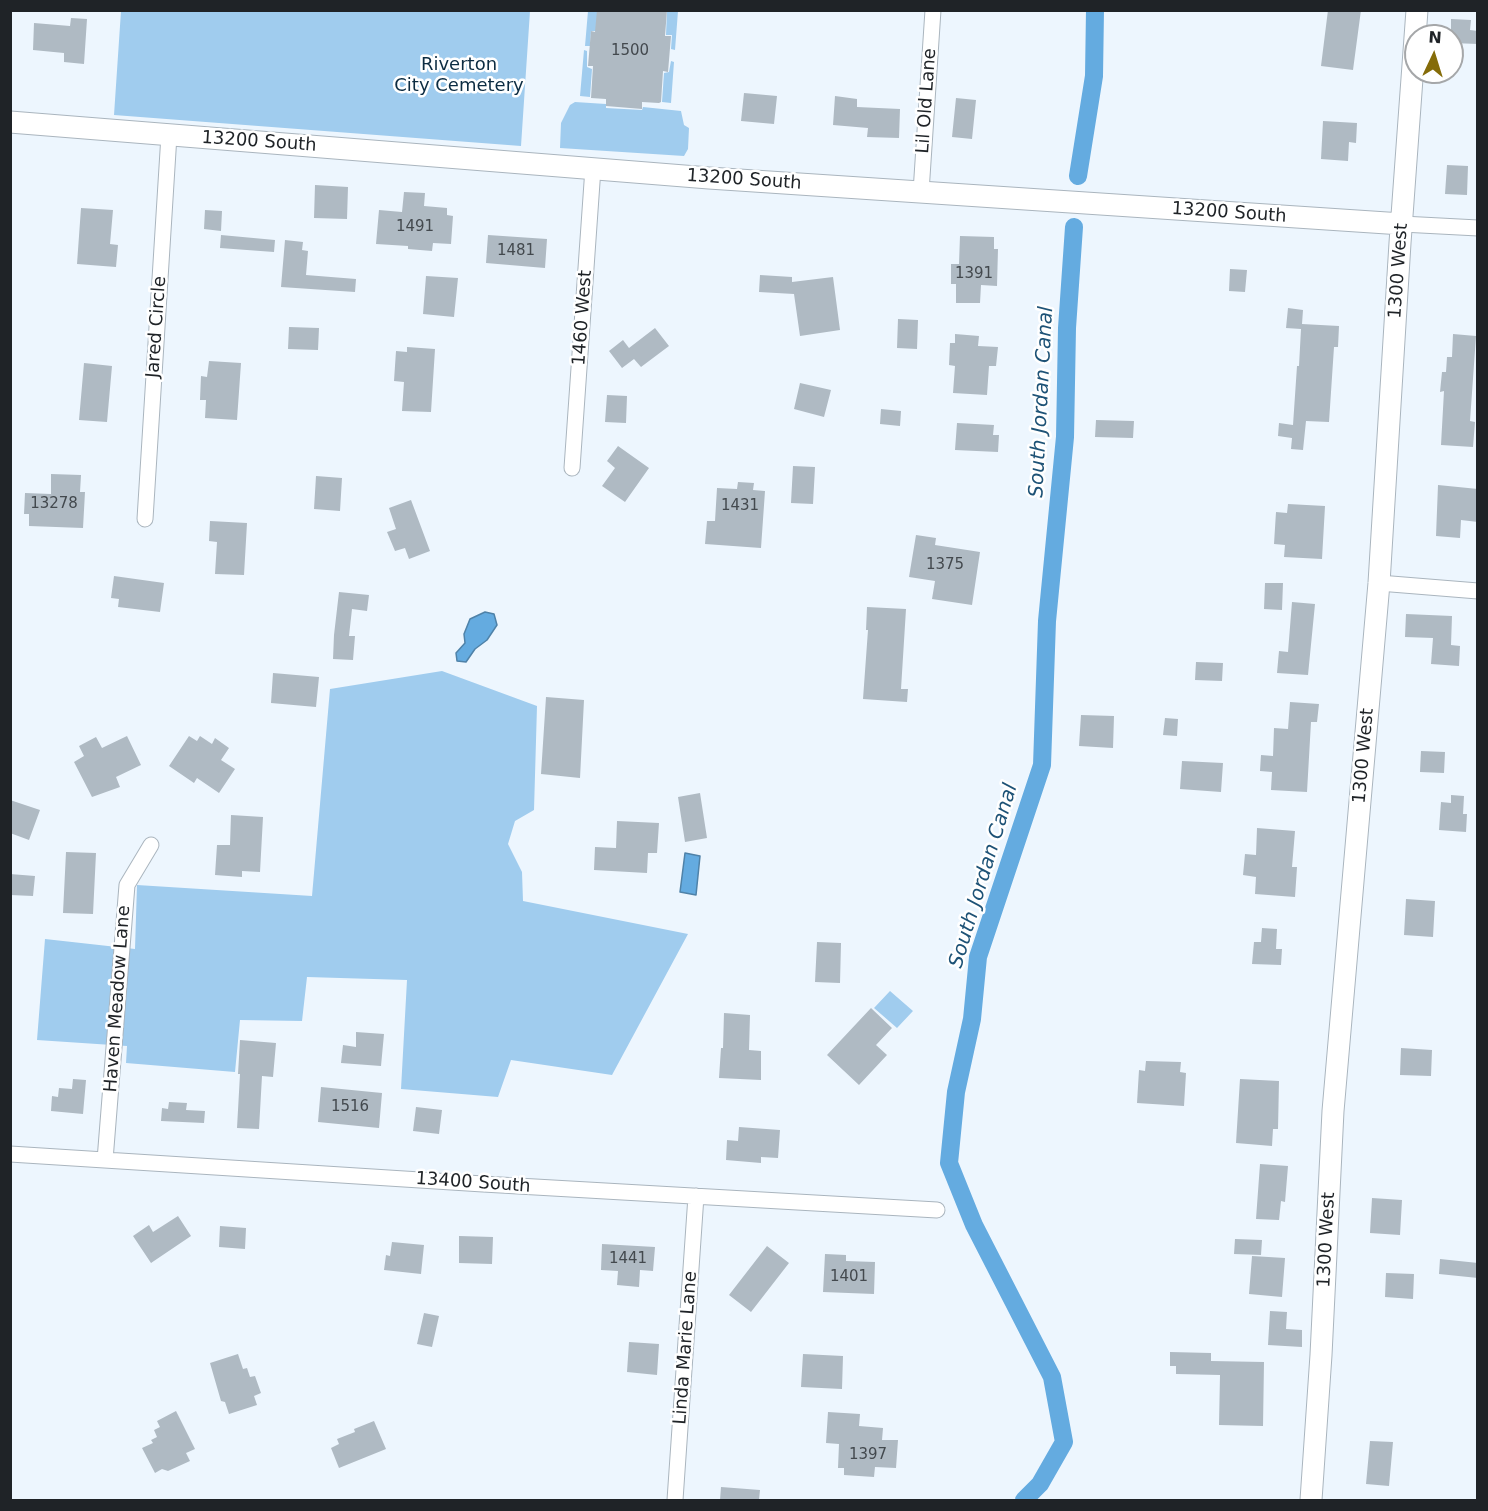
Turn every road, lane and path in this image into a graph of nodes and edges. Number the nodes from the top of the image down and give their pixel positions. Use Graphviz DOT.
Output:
graph roads {
  1 [pos="933,10"];
  2 [pos="1417,10"];
  3 [pos="10,122"];
  4 [pos="169,135"];
  5 [pos="593,168"];
  6 [pos="921,192"];
  7 [pos="1402,224"];
  8 [pos="1478,228"];
  9 [pos="572,468"];
  10 [pos="146,519"];
  11 [pos="1379,583"];
  12 [pos="1478,591"];
  13 [pos="151,845"];
  14 [pos="10,1154"];
  15 [pos="105,1160"];
  16 [pos="696,1196"];
  17 [pos="937,1210"];
  18 [pos="675,1500"];
  19 [pos="1311,1500"];
  1 -- 6 [label="street, Lil Old Lane"];
  2 -- 7 [label="street, 1300 West"];
  3 -- 4 [label="street, 13200 South"];
  4 -- 5 [label="street, 13200 South"];
  4 -- 10 [label="street, Jared Circle"];
  5 -- 6 [label="street, 13200 South"];
  5 -- 9 [label="street, 1460 West"];
  6 -- 7 [label="street, 13200 South"];
  7 -- 8 [label="street, 13200 South"];
  7 -- 11 [label="street, 1300 West"];
  11 -- 12 [label="street"];
  11 -- 19 [label="street, 1300 West"];
  13 -- 15 [label="street, Haven Meadow Lane"];
  14 -- 15 [label="street, 13400 South"];
  15 -- 16 [label="street, 13400 South"];
  16 -- 17 [label="street, 13400 South"];
  16 -- 18 [label="street, Linda Marie Lane"];
}
